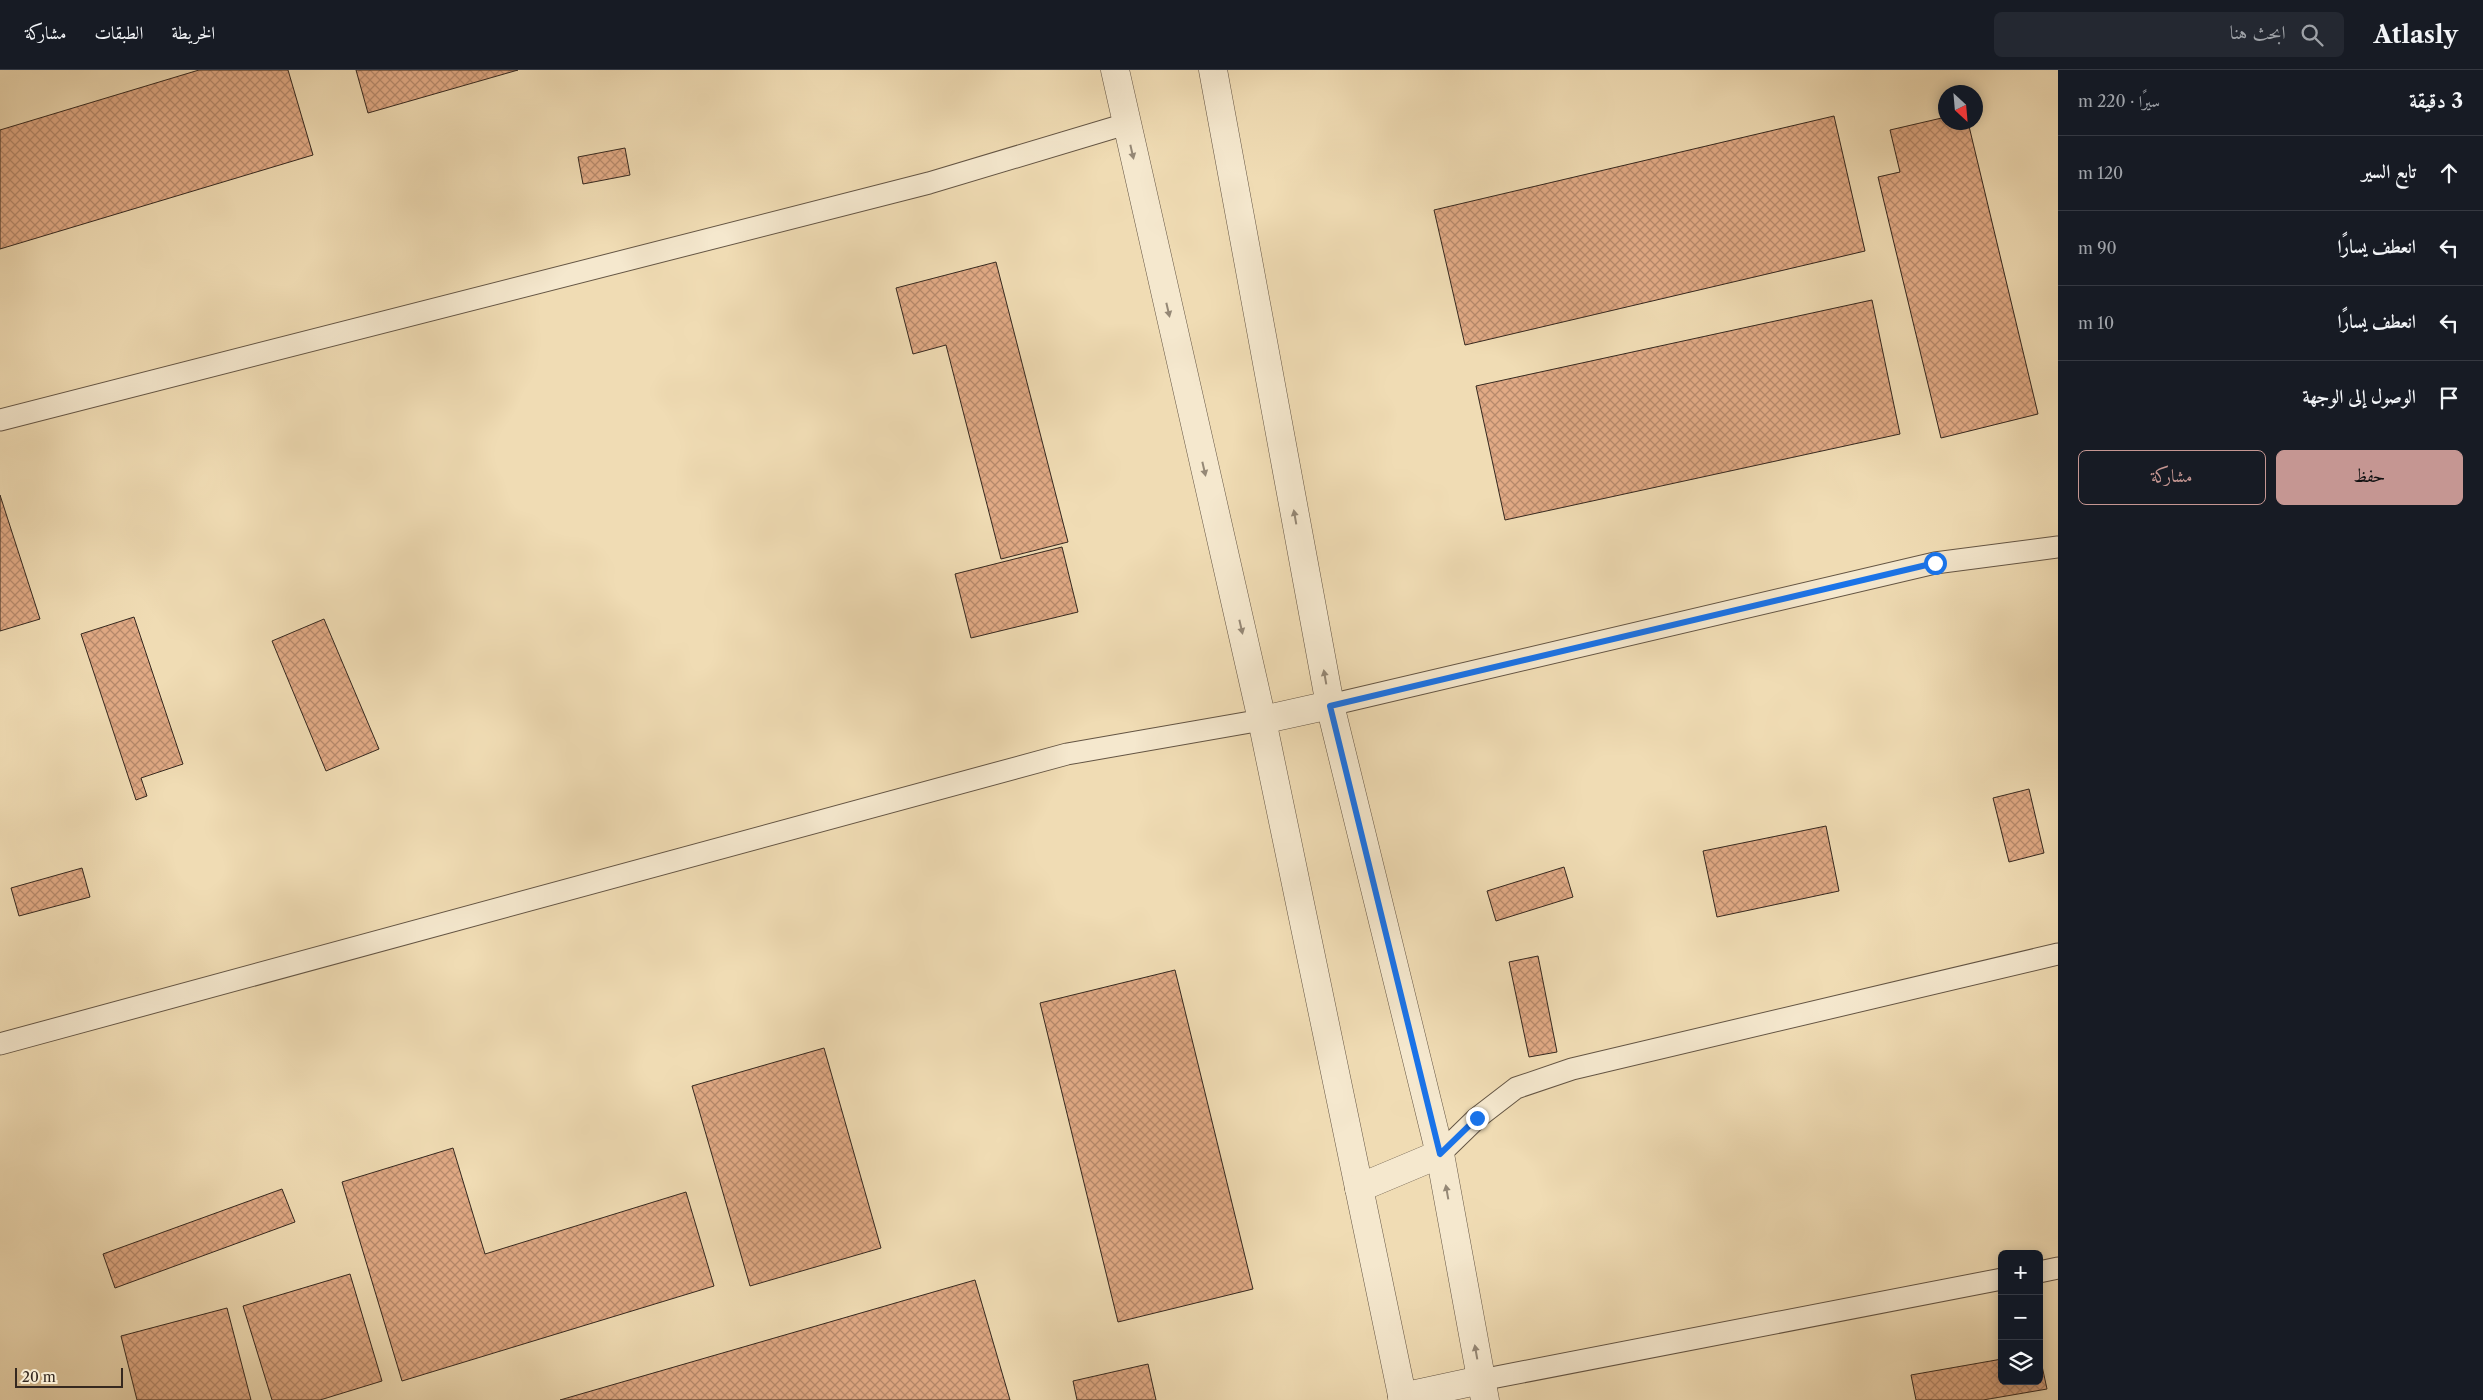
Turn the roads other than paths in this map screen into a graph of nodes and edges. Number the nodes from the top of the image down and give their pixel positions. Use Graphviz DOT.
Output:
graph roads {
  1 [pos="1115,70"];
  2 [pos="1213,70"];
  3 [pos="1126,124"];
  4 [pos="0,420"];
  5 [pos="2058,547"];
  6 [pos="1330,706"];
  7 [pos="1262,720"];
  8 [pos="2058,954"];
  9 [pos="0,1044"];
  10 [pos="1440,1154"];
  11 [pos="1359,1188"];
  12 [pos="2058,1268"];
  13 [pos="2043,1271"];
  14 [pos="1998,1280"];
  15 [pos="1483,1390"];
  16 [pos="1397,1399"];
  1 -- 3 [label="street"];
  6 -- 2 [label="street, one-way"];
  3 -- 4 [label="lane"];
  3 -- 7 [label="street, one-way"];
  5 -- 6 [label="lane"];
  6 -- 7 [label="street"];
  6 -- 10 [label="street"];
  7 -- 9 [label="lane"];
  7 -- 11 [label="street"];
  8 -- 10 [label="lane"];
  10 -- 11 [label="street"];
  15 -- 10 [label="street, one-way"];
  11 -- 16 [label="street"];
  12 -- 13 [label="lane"];
  14 -- 15 [label="lane"];
  15 -- 16 [label="street"];
}
